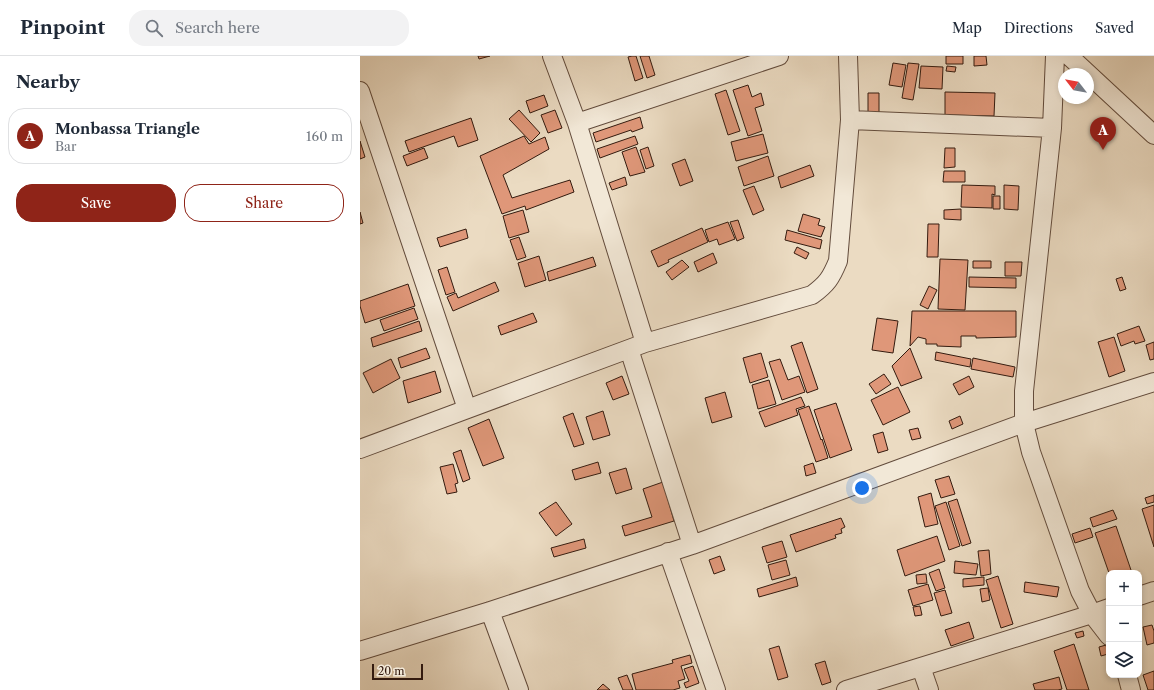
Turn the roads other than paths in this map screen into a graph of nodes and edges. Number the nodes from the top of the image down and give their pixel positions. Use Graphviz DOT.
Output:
graph roads {
  1 [pos="552,56"];
  2 [pos="779,56"];
  3 [pos="848,56"];
  4 [pos="1055,56"];
  5 [pos="1069,56"];
  6 [pos="360,91"];
  7 [pos="850,120"];
  8 [pos="576,123"];
  9 [pos="1052,128"];
  10 [pos="1154,135"];
  11 [pos="637,346"];
  12 [pos="1154,382"];
  13 [pos="467,409"];
  14 [pos="1024,423"];
  15 [pos="360,449"];
  16 [pos="692,545"];
  17 [pos="668,552"];
  18 [pos="1154,591"];
  19 [pos="1142,595"];
  20 [pos="1106,609"];
  21 [pos="490,611"];
  22 [pos="1092,614"];
  23 [pos="1106,632"];
  24 [pos="360,651"];
  25 [pos="921,667"];
  26 [pos="1128,678"];
  27 [pos="519,690"];
  28 [pos="716,690"];
  29 [pos="846,690"];
  30 [pos="929,690"];
  31 [pos="1131,690"];
  1 -- 8 [label="street"];
  2 -- 8 [label="street"];
  3 -- 7 [label="street"];
  4 -- 9 [label="street"];
  5 -- 10 [label="street"];
  6 -- 13 [label="street"];
  7 -- 9 [label="street"];
  7 -- 11 [label="street"];
  8 -- 11 [label="street"];
  9 -- 14 [label="street"];
  11 -- 13 [label="street"];
  11 -- 16 [label="street"];
  12 -- 14 [label="street"];
  13 -- 15 [label="street"];
  14 -- 16 [label="street"];
  14 -- 22 [label="street"];
  16 -- 17 [label="street"];
  17 -- 21 [label="street"];
  17 -- 28 [label="street"];
  18 -- 19 [label="street"];
  20 -- 22 [label="street"];
  21 -- 24 [label="street"];
  21 -- 27 [label="street"];
  22 -- 23 [label="street"];
  22 -- 25 [label="street"];
  25 -- 29 [label="street"];
  25 -- 30 [label="street"];
  26 -- 31 [label="street"];
}
